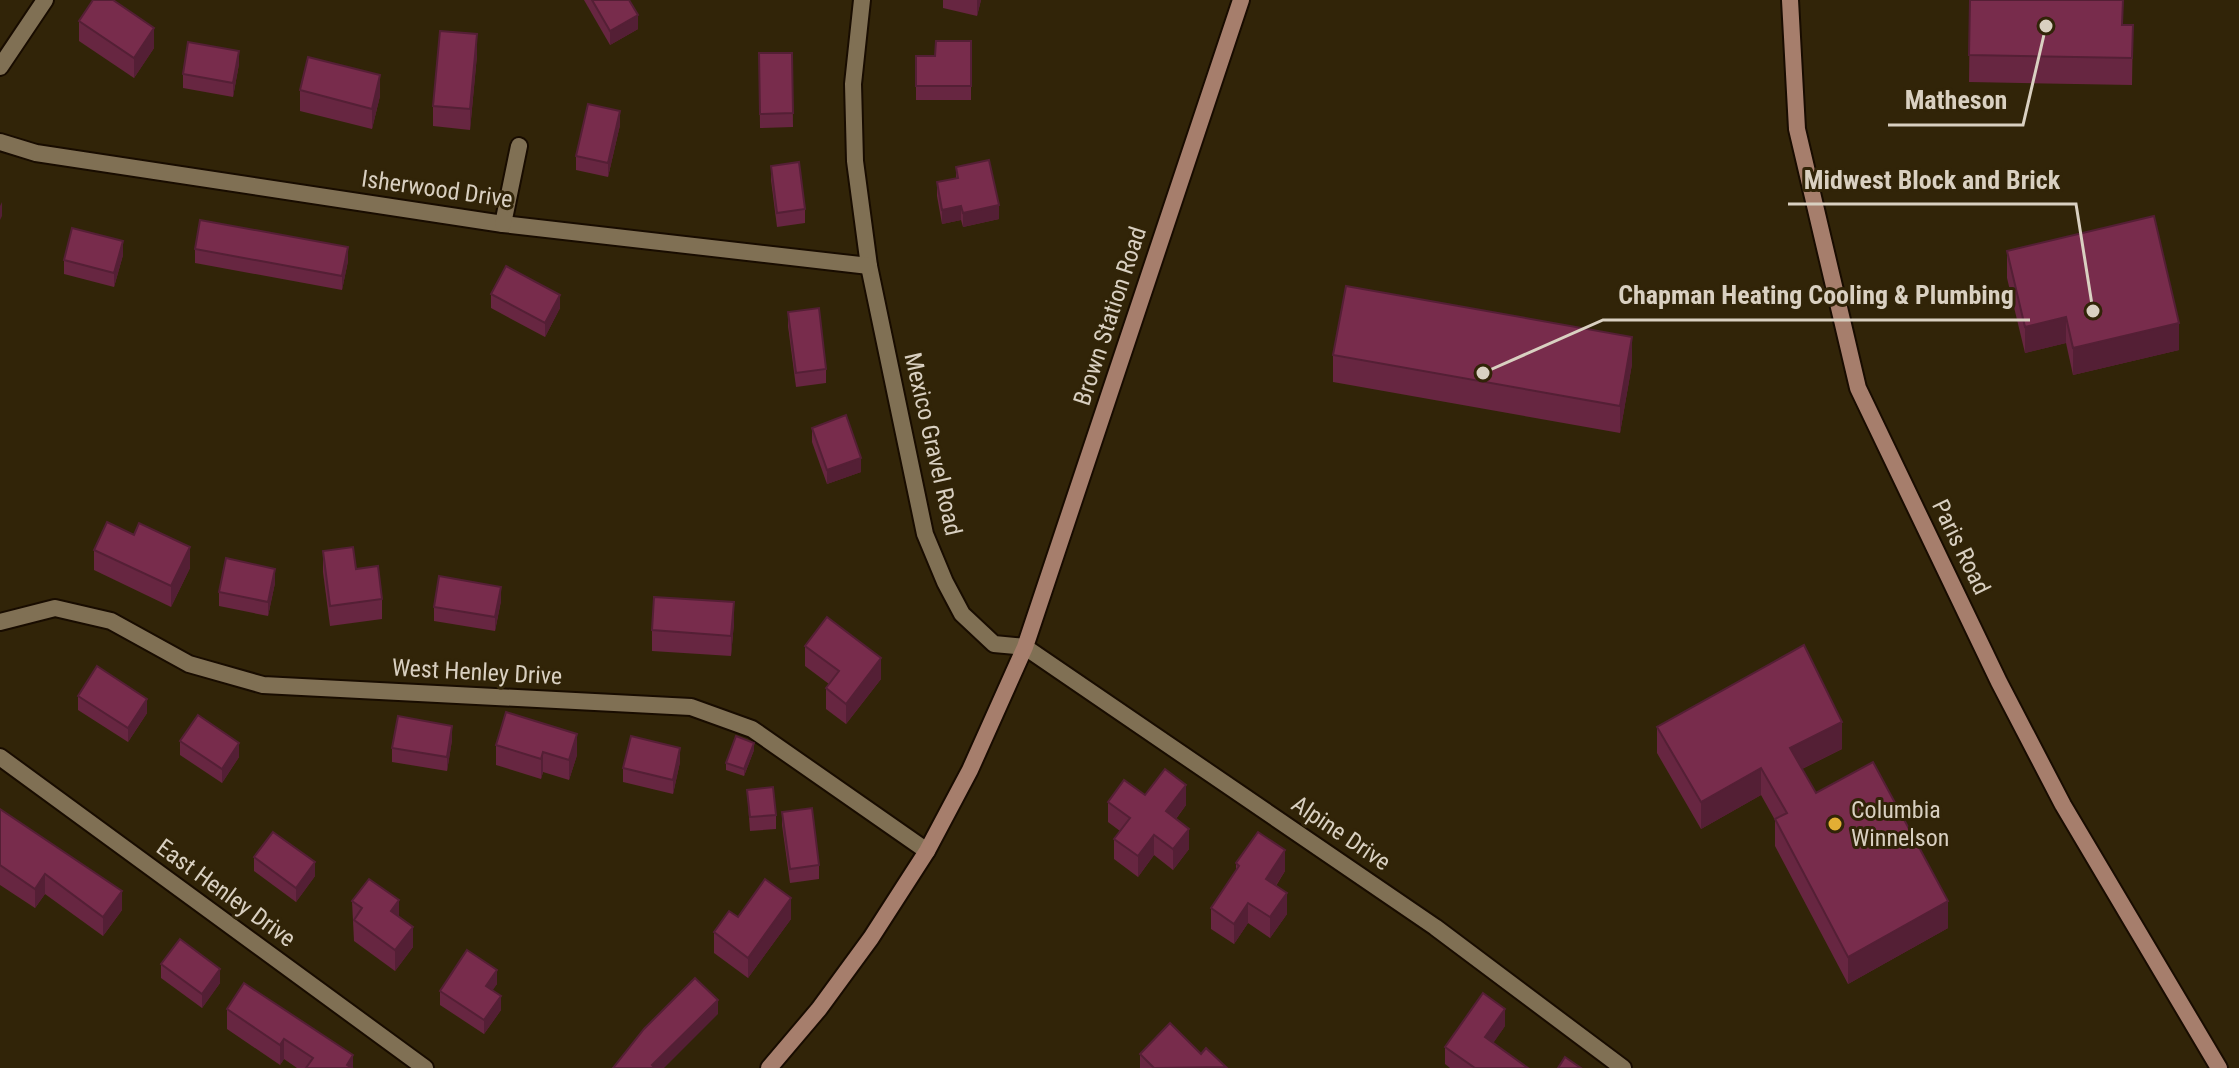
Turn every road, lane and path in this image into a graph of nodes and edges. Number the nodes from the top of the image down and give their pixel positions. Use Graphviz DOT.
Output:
graph roads {
  1 [pos="45,0"];
  2 [pos="862,0"];
  3 [pos="1241,0"];
  4 [pos="1790,0"];
  5 [pos="0,67"];
  6 [pos="0,142"];
  7 [pos="519,146"];
  8 [pos="503,224"];
  9 [pos="869,266"];
  10 [pos="0,622"];
  11 [pos="1025,647"];
  12 [pos="0,757"];
  13 [pos="927,851"];
  14 [pos="425,1068"];
  15 [pos="769,1068"];
  16 [pos="1623,1068"];
  17 [pos="2219,1068"];
  1 -- 5 [label="street"];
  2 -- 9 [label="street, Mexico Gravel Road"];
  3 -- 11 [label="street, Brown Station Road"];
  4 -- 17 [label="street, Paris Road"];
  6 -- 8 [label="street, Isherwood Drive"];
  7 -- 8 [label="street"];
  8 -- 9 [label="street, Isherwood Drive"];
  9 -- 11 [label="street, Mexico Gravel Road"];
  10 -- 13 [label="street, West Henley Drive"];
  11 -- 13 [label="street"];
  11 -- 16 [label="street, Alpine Drive"];
  12 -- 14 [label="street, East Henley Drive"];
  13 -- 15 [label="street"];
}
